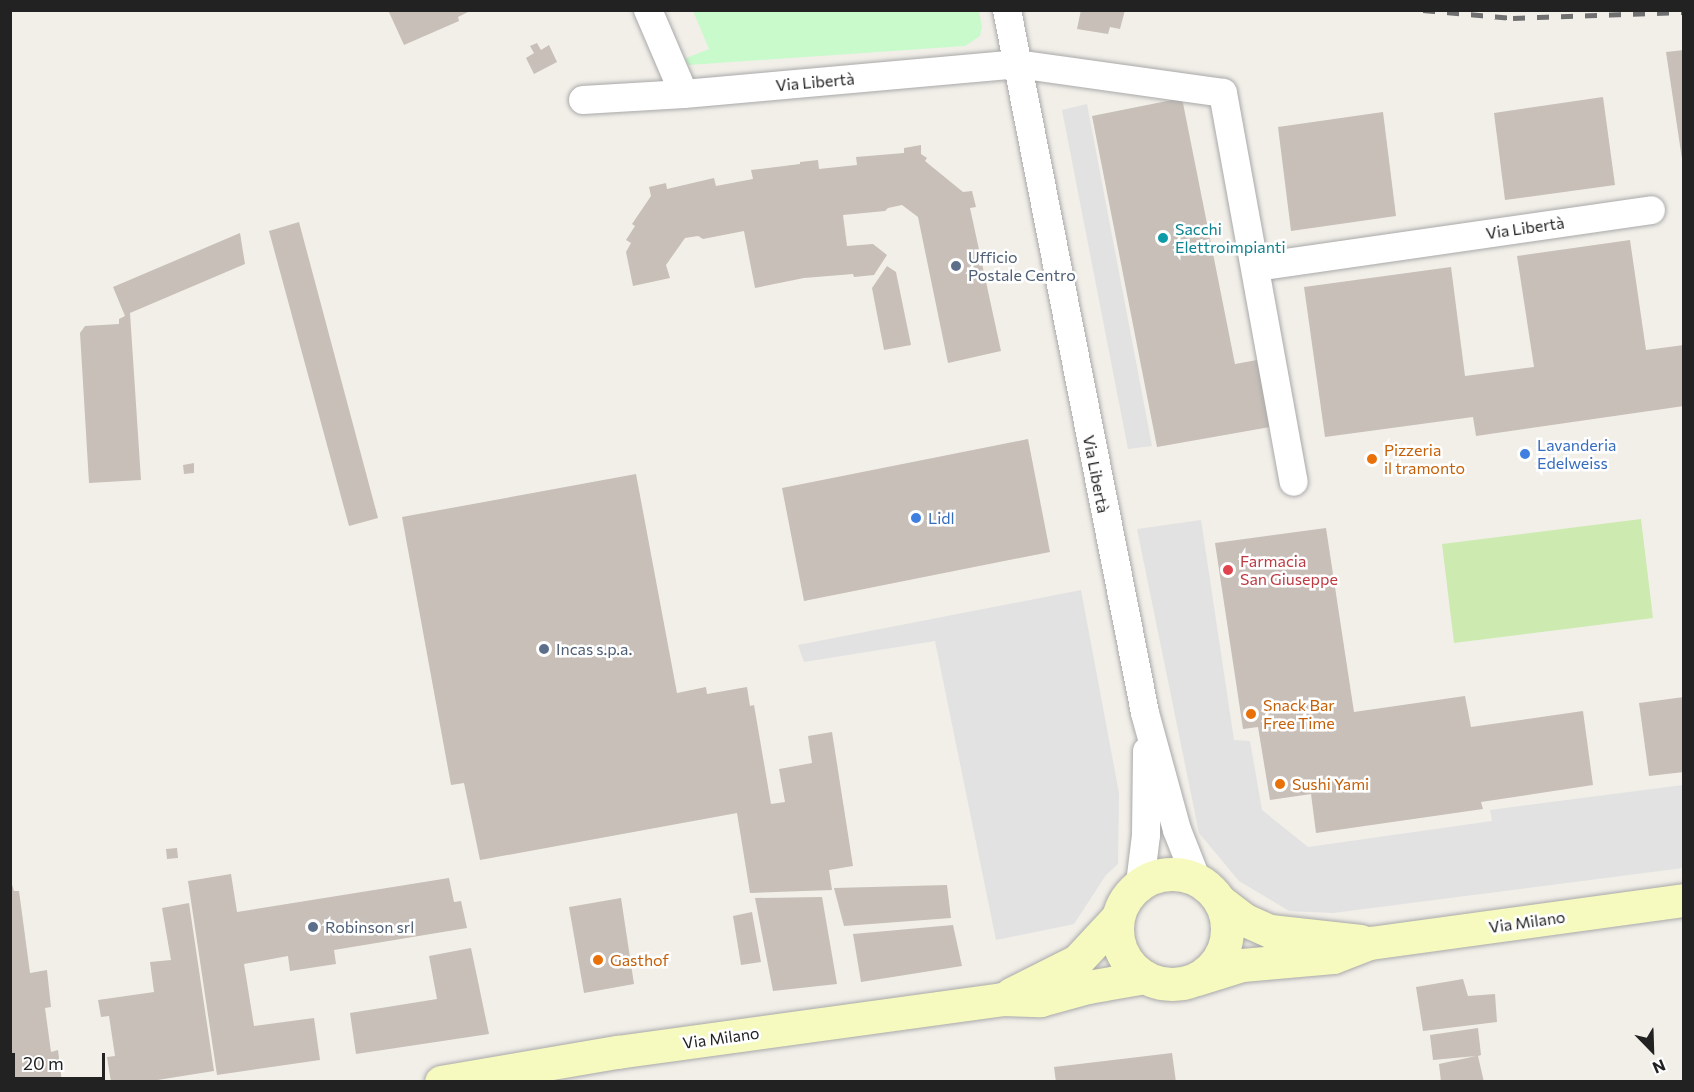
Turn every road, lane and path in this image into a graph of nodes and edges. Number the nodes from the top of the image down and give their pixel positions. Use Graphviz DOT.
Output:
graph roads {
  1 [pos="648,10"];
  2 [pos="1007,10"];
  3 [pos="1017,64"];
  4 [pos="684,94"];
  5 [pos="583,100"];
  6 [pos="1651,210"];
  7 [pos="1257,267"];
  8 [pos="1294,482"];
  9 [pos="1145,713"];
  10 [pos="1196,878"];
  11 [pos="1140,884"];
  12 [pos="1683,900"];
  13 [pos="1221,902"];
  14 [pos="1117,918"];
  15 [pos="1370,943"];
  16 [pos="1145,977"];
  17 [pos="1197,979"];
  18 [pos="1002,999"];
  19 [pos="441,1082"];
  1 -- 4 [label="street"];
  2 -- 3 [label="street, Via Libertà"];
  3 -- 4 [label="street, Via Libertà"];
  3 -- 7 [label="street, Via Libertà"];
  3 -- 9 [label="street, Via Libertà"];
  4 -- 5 [label="street, Via Libertà"];
  6 -- 7 [label="street, Via Libertà"];
  7 -- 8 [label="street, Via Libertà"];
  9 -- 10 [label="street, Via Libertà"];
  9 -- 11 [label="street"];
  10 -- 11 [label="main road"];
  10 -- 13 [label="main road, Via Milano"];
  11 -- 14 [label="main road, Via Milano"];
  12 -- 15 [label="main road, Via Milano"];
  13 -- 15 [label="main road, Via Milano"];
  13 -- 17 [label="main road"];
  14 -- 16 [label="main road"];
  14 -- 18 [label="main road, Via Milano"];
  15 -- 17 [label="main road, Via Milano"];
  16 -- 17 [label="main road, Via Milano"];
  16 -- 18 [label="main road, Via Milano"];
  18 -- 19 [label="main road, Via Milano"];
}
